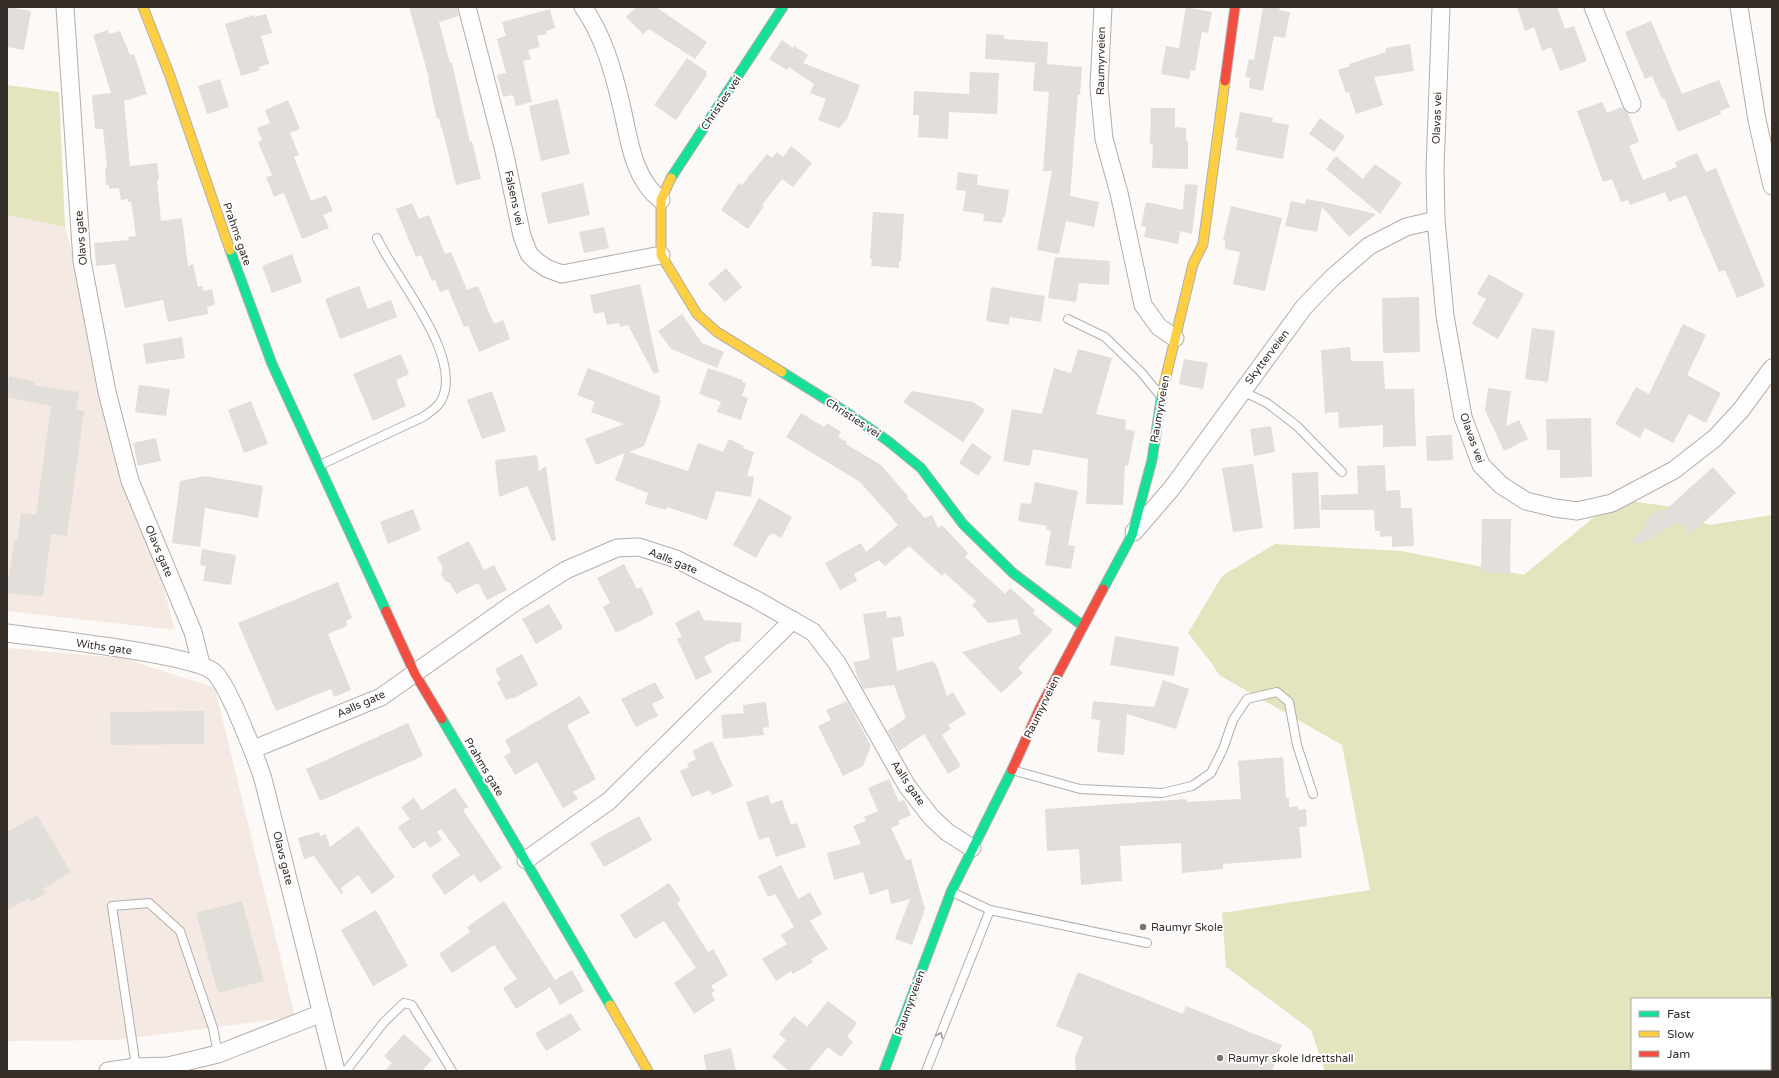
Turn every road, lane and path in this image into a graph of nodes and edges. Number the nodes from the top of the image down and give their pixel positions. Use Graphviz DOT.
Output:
graph roads {
  1 [pos="65,7"];
  2 [pos="143,7"];
  3 [pos="467,7"];
  4 [pos="583,7"];
  5 [pos="783,7"];
  6 [pos="1103,7"];
  7 [pos="1235,7"];
  8 [pos="1441,7"];
  9 [pos="1593,7"];
  10 [pos="1739,7"];
  11 [pos="1632,104"];
  12 [pos="1772,186"];
  13 [pos="661,200"];
  14 [pos="1436,220"];
  15 [pos="377,238"];
  16 [pos="661,255"];
  17 [pos="1068,319"];
  18 [pos="1175,338"];
  19 [pos="1772,368"];
  20 [pos="1242,390"];
  21 [pos="1160,397"];
  22 [pos="319,465"];
  23 [pos="1342,472"];
  24 [pos="1132,535"];
  25 [pos="793,620"];
  26 [pos="1082,626"];
  27 [pos="7,633"];
  28 [pos="201,664"];
  29 [pos="415,674"];
  30 [pos="254,749"];
  31 [pos="1012,770"];
  32 [pos="1313,794"];
  33 [pos="972,848"];
  34 [pos="526,860"];
  35 [pos="951,892"];
  36 [pos="990,910"];
  37 [pos="1147,943"];
  38 [pos="322,1013"];
  39 [pos="218,1054"];
  40 [pos="136,1068"];
  41 [pos="168,1069"];
  42 [pos="108,1071"];
  43 [pos="336,1071"];
  44 [pos="346,1071"];
  45 [pos="452,1071"];
  46 [pos="648,1071"];
  47 [pos="884,1071"];
  48 [pos="926,1071"];
  1 -- 28 [label="street, Olavs gate"];
  2 -- 22 [label="street, Prahms gate"];
  3 -- 16 [label="street, Falsens vei"];
  4 -- 13 [label="street"];
  5 -- 13 [label="street, Christies vei"];
  6 -- 18 [label="street, Raumyrveien"];
  7 -- 18 [label="street, Raumyrveien"];
  8 -- 14 [label="street, Olavas vei"];
  9 -- 11 [label="street"];
  10 -- 12 [label="street"];
  13 -- 16 [label="street, Christies vei"];
  14 -- 19 [label="street, Olavas vei"];
  14 -- 20 [label="street, Skytterveien"];
  15 -- 22 [label="lane"];
  16 -- 26 [label="street, Christies vei"];
  17 -- 21 [label="lane"];
  18 -- 21 [label="street, Raumyrveien"];
  20 -- 23 [label="lane"];
  20 -- 24 [label="street, Skytterveien"];
  21 -- 24 [label="street, Raumyrveien"];
  22 -- 29 [label="street, Prahms gate"];
  24 -- 26 [label="street, Raumyrveien"];
  25 -- 29 [label="street, Aalls gate"];
  25 -- 33 [label="street, Aalls gate"];
  25 -- 34 [label="street"];
  26 -- 31 [label="street, Raumyrveien"];
  27 -- 28 [label="street, Withs gate"];
  28 -- 30 [label="street, Olavs gate"];
  29 -- 30 [label="street, Aalls gate"];
  29 -- 34 [label="street, Prahms gate"];
  30 -- 38 [label="street, Olavs gate"];
  31 -- 32 [label="lane"];
  31 -- 33 [label="street, Raumyrveien"];
  33 -- 35 [label="street, Raumyrveien"];
  34 -- 46 [label="street, Prahms gate"];
  35 -- 36 [label="lane"];
  35 -- 47 [label="street, Raumyrveien"];
  36 -- 37 [label="lane"];
  48 -- 36 [label="lane, one-way"];
  38 -- 39 [label="street"];
  38 -- 43 [label="street, Olavs gate"];
  39 -- 40 [label="lane"];
  39 -- 41 [label="street"];
  40 -- 41 [label="street"];
  40 -- 42 [label="street"];
  44 -- 45 [label="lane"];
}
